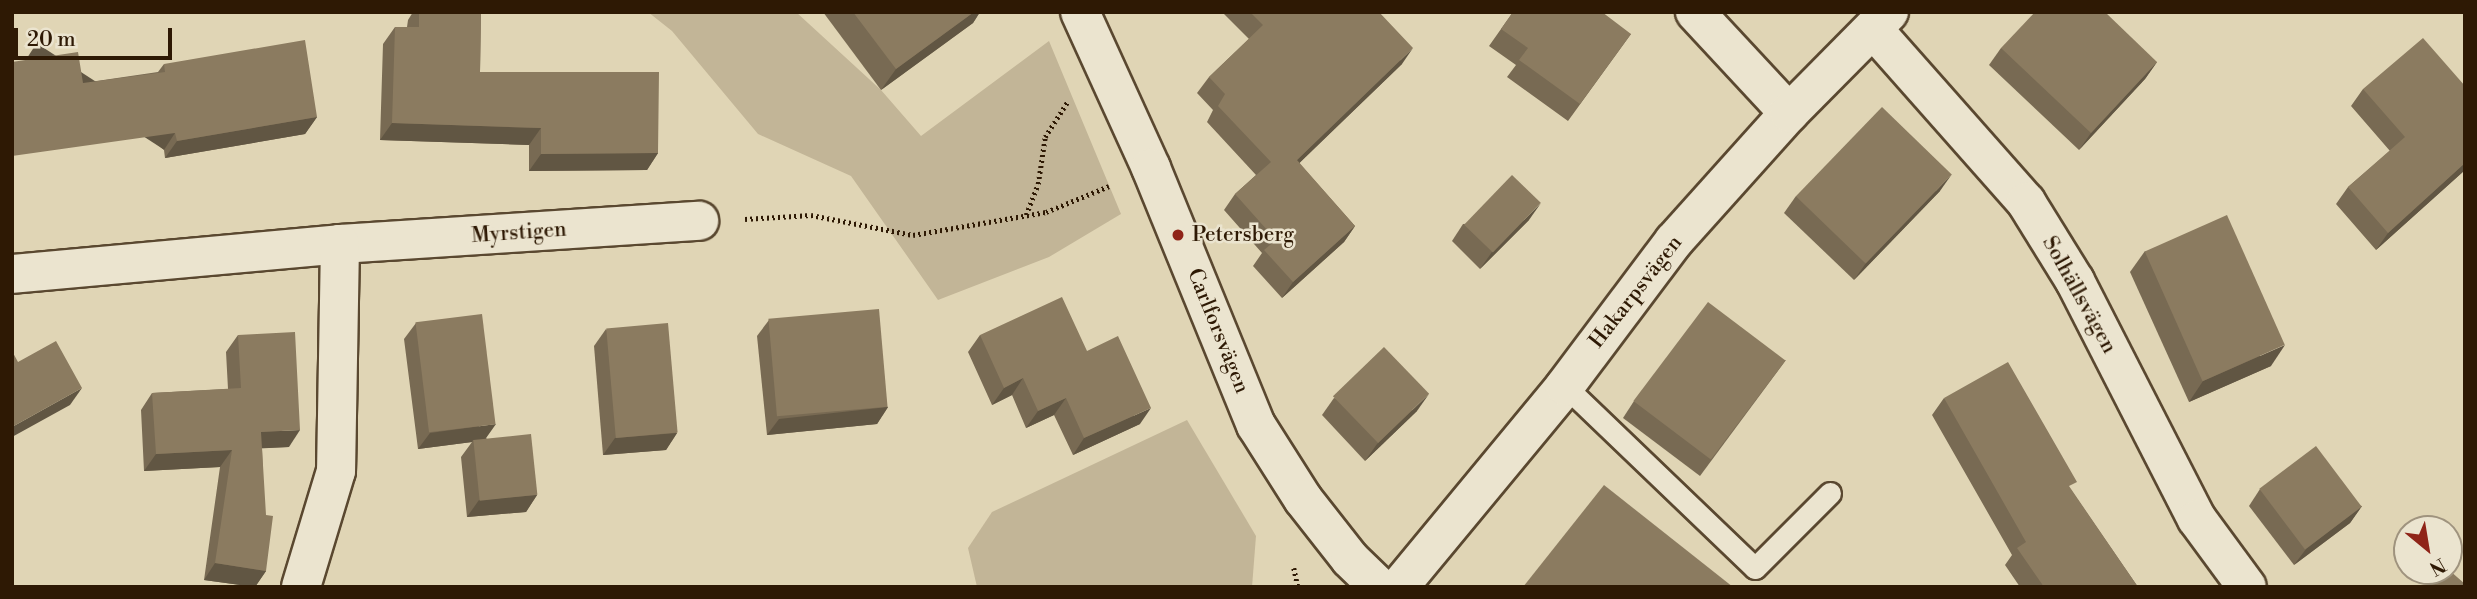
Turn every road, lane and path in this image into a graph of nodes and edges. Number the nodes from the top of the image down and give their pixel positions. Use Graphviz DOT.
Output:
graph roads {
  1 [pos="1080,12"];
  2 [pos="1695,12"];
  3 [pos="1881,21"];
  4 [pos="1102,66"];
  5 [pos="1789,113"];
  6 [pos="1151,168"];
  7 [pos="1026,216"];
  8 [pos="699,221"];
  9 [pos="340,244"];
  10 [pos="12,275"];
  11 [pos="1565,386"];
  12 [pos="1830,493"];
  13 [pos="301,587"];
  14 [pos="1379,587"];
  15 [pos="1399,587"];
  16 [pos="2247,587"];
  1 -- 4 [label="street, Carlforsvägen"];
  2 -- 5 [label="street"];
  3 -- 5 [label="street, Hakarpsvägen"];
  3 -- 16 [label="street, Solhällsvägen"];
  4 -- 6 [label="street, Carlforsvägen"];
  4 -- 7 [label="path"];
  5 -- 11 [label="street, Hakarpsvägen"];
  6 -- 7 [label="path"];
  6 -- 14 [label="street, Carlforsvägen"];
  7 -- 8 [label="path"];
  8 -- 9 [label="street, Myrstigen"];
  9 -- 10 [label="street, Myrstigen"];
  9 -- 13 [label="street"];
  11 -- 12 [label="lane"];
  11 -- 15 [label="street, Hakarpsvägen"];
}
